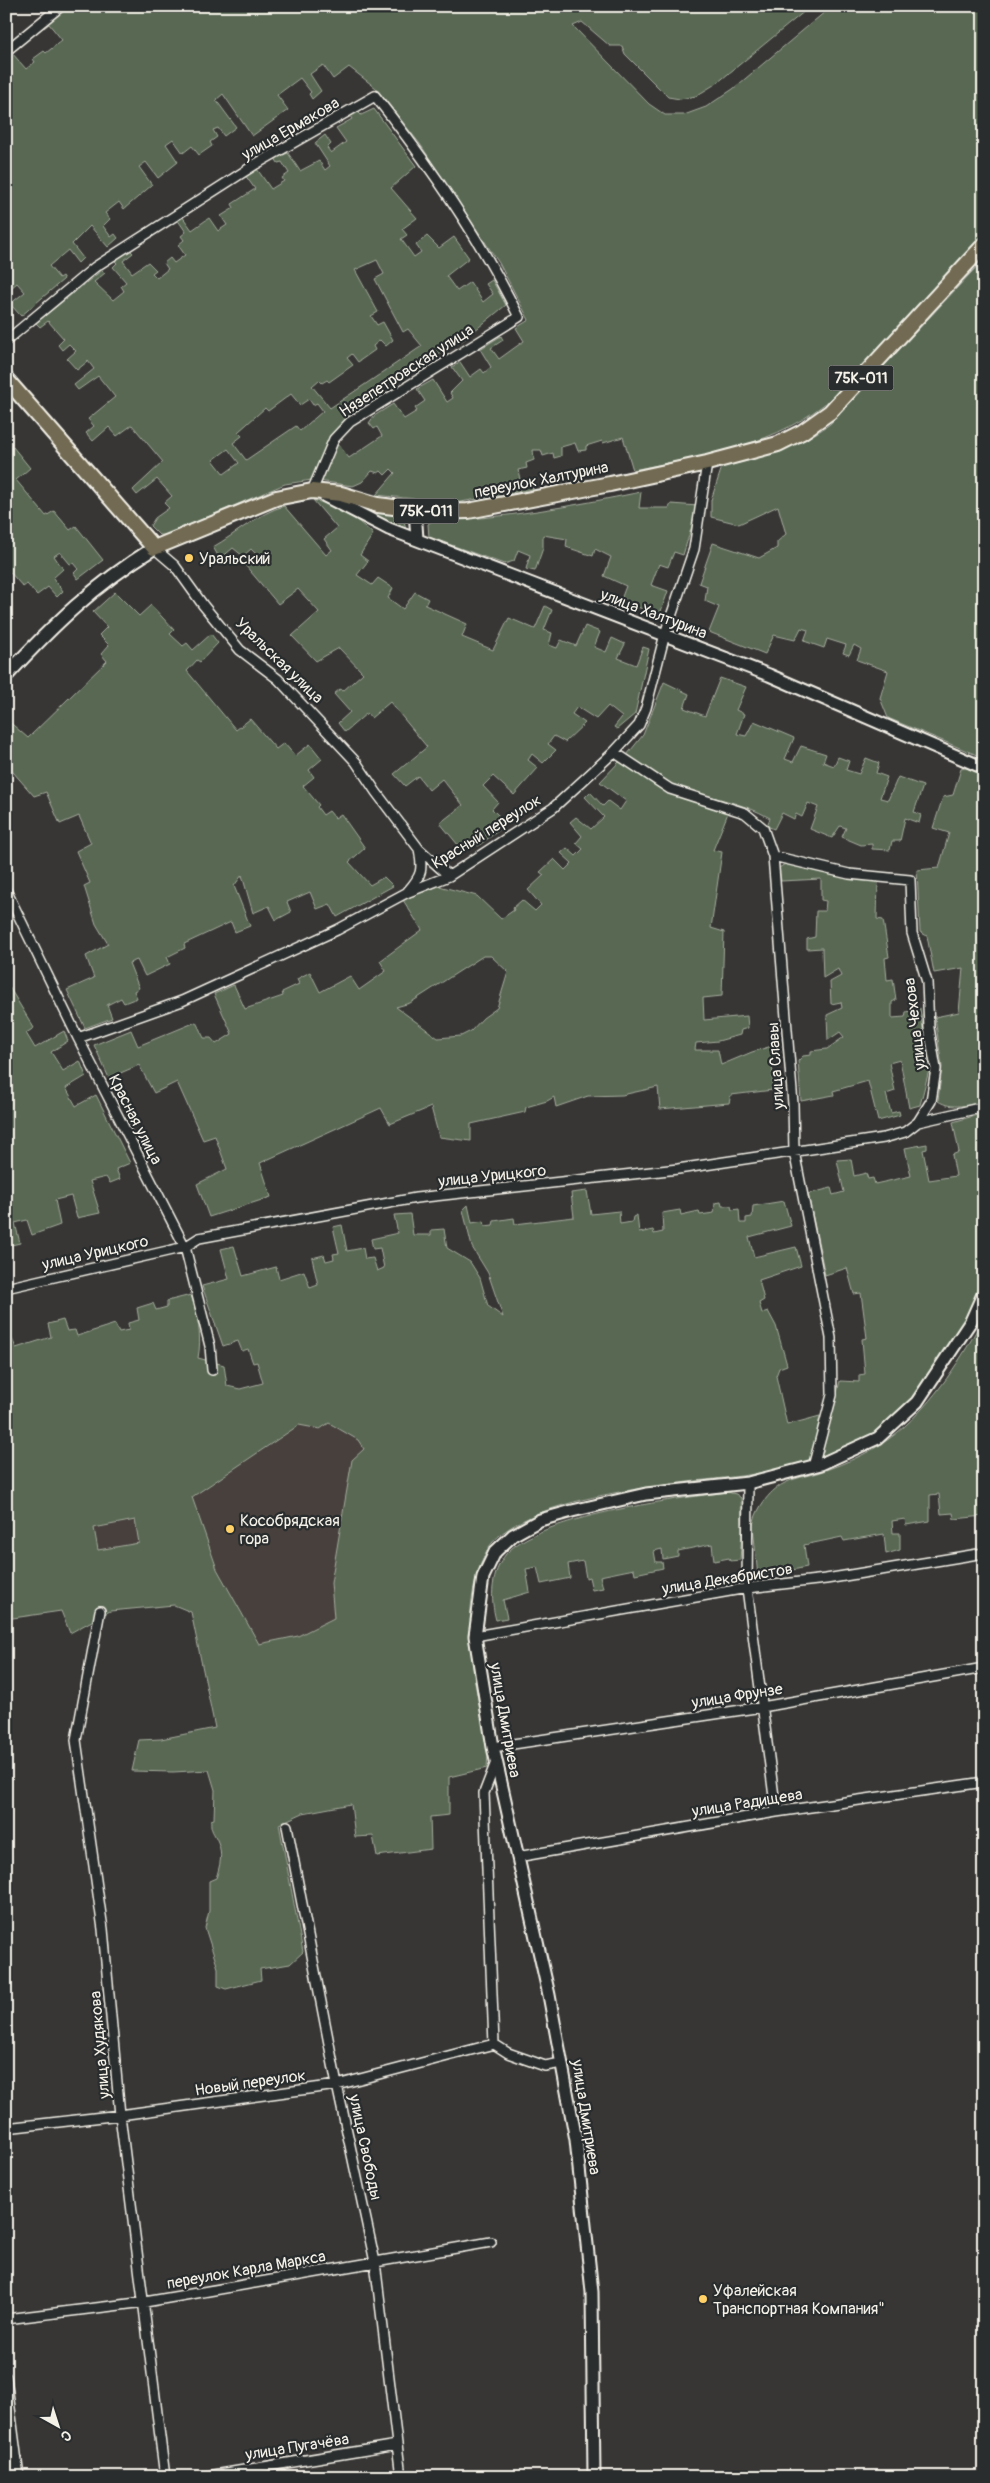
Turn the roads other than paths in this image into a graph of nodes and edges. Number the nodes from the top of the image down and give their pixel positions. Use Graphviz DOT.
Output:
graph roads {
  1 [pos="61,6"];
  2 [pos="6,51"];
  3 [pos="984,245"];
  4 [pos="519,317"];
  5 [pos="6,341"];
  6 [pos="6,379"];
  7 [pos="707,463"];
  8 [pos="312,490"];
  9 [pos="415,510"];
  10 [pos="417,539"];
  11 [pos="154,548"];
  12 [pos="665,634"];
  13 [pos="6,676"];
  14 [pos="614,752"];
  15 [pos="984,768"];
  16 [pos="419,849"];
  17 [pos="773,856"];
  18 [pos="449,876"];
  19 [pos="6,890"];
  20 [pos="406,892"];
  21 [pos="78,1038"];
  22 [pos="984,1107"];
  23 [pos="918,1122"];
  24 [pos="794,1151"];
  25 [pos="185,1247"];
  26 [pos="6,1288"];
  27 [pos="984,1292"];
  28 [pos="212,1370"];
  29 [pos="813,1466"];
  30 [pos="748,1483"];
  31 [pos="984,1553"];
  32 [pos="747,1588"];
  33 [pos="100,1611"];
  34 [pos="475,1636"];
  35 [pos="984,1668"];
  36 [pos="762,1707"];
  37 [pos="493,1747"];
  38 [pos="496,1761"];
  39 [pos="984,1782"];
  40 [pos="776,1812"];
  41 [pos="287,1826"];
  42 [pos="517,1857"];
  43 [pos="494,2044"];
  44 [pos="562,2063"];
  45 [pos="337,2085"];
  46 [pos="120,2115"];
  47 [pos="6,2128"];
  48 [pos="491,2242"];
  49 [pos="375,2262"];
  50 [pos="145,2302"];
  51 [pos="6,2318"];
  52 [pos="6,2377"];
  53 [pos="397,2445"];
  54 [pos="19,2477"];
  55 [pos="165,2477"];
  56 [pos="202,2477"];
  57 [pos="401,2477"];
  58 [pos="594,2477"];
  1 -- 2 [label="street"];
  3 -- 7 [label="main road, 75К-011"];
  4 -- 5 [label="street, улица Ермакова"];
  4 -- 8 [label="street, Нязепетровская улица"];
  6 -- 11 [label="main road, Уральская улица"];
  7 -- 9 [label="main road, переулок Халтурина / 75К-011"];
  7 -- 12 [label="street, Красный переулок"];
  8 -- 9 [label="main road, переулок Халтурина / 75К-011"];
  8 -- 10 [label="street, улица Халтурина"];
  8 -- 11 [label="main road, переулок Халтурина / 75К-011"];
  9 -- 10 [label="street"];
  10 -- 12 [label="street, улица Халтурина"];
  11 -- 13 [label="main road"];
  11 -- 16 [label="street, Уральская улица"];
  12 -- 14 [label="street, Красный переулок"];
  12 -- 15 [label="street, улица Халтурина"];
  14 -- 17 [label="street, улица Славы"];
  14 -- 18 [label="street, Красный переулок"];
  16 -- 18 [label="street, Уральская улица"];
  16 -- 20 [label="street"];
  17 -- 23 [label="street, улица Чехова"];
  17 -- 24 [label="street, улица Славы"];
  18 -- 20 [label="street, Красный переулок"];
  19 -- 21 [label="street, Красная улица"];
  20 -- 21 [label="street, Красный переулок"];
  21 -- 25 [label="street, Красная улица"];
  22 -- 23 [label="street, улица Урицкого"];
  23 -- 24 [label="street, улица Урицкого"];
  24 -- 25 [label="street, улица Урицкого"];
  24 -- 29 [label="street, улица Славы"];
  25 -- 26 [label="street, улица Урицкого"];
  25 -- 28 [label="street, Красная улица"];
  27 -- 29 [label="street, улица Дмитриева"];
  29 -- 30 [label="street, улица Дмитриева"];
  30 -- 32 [label="street"];
  30 -- 34 [label="street, улица Дмитриева"];
  31 -- 32 [label="street, улица Декабристов"];
  32 -- 34 [label="street, улица Декабристов"];
  32 -- 36 [label="street"];
  33 -- 46 [label="street, улица Худякова"];
  34 -- 37 [label="street, улица Дмитриева"];
  35 -- 36 [label="street, улица Фрунзе"];
  36 -- 37 [label="street, улица Фрунзе"];
  36 -- 40 [label="street"];
  37 -- 38 [label="street, улица Дмитриева"];
  38 -- 42 [label="street, улица Дмитриева"];
  38 -- 43 [label="street"];
  39 -- 40 [label="street, улица Радищева"];
  40 -- 42 [label="street, улица Радищева"];
  41 -- 45 [label="street, улица Свободы"];
  42 -- 44 [label="street, улица Дмитриева"];
  43 -- 44 [label="street"];
  43 -- 45 [label="street, Новый переулок"];
  44 -- 58 [label="street, улица Дмитриева"];
  45 -- 46 [label="street, Новый переулок"];
  45 -- 49 [label="street, улица Свободы"];
  46 -- 47 [label="street, Новый переулок"];
  46 -- 50 [label="street, улица Худякова"];
  48 -- 49 [label="street, переулок Карла Маркса"];
  49 -- 50 [label="street, переулок Карла Маркса"];
  49 -- 53 [label="street, улица Свободы"];
  50 -- 51 [label="street, переулок Карла Маркса"];
  50 -- 55 [label="street, улица Худякова"];
  52 -- 54 [label="street"];
  53 -- 56 [label="street, улица Пугачёва"];
  53 -- 57 [label="street, улица Свободы"];
}
